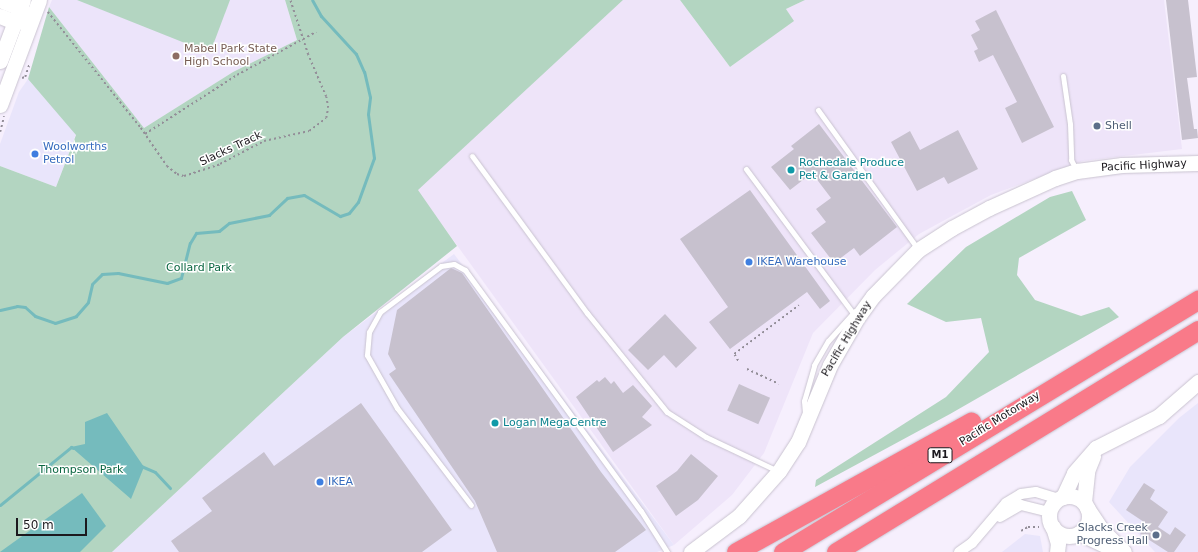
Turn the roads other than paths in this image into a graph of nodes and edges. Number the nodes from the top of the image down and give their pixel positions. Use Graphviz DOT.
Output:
graph roads {
  1 [pos="0,0"];
  2 [pos="42,5"];
  3 [pos="20,10"];
  4 [pos="0,16"];
  5 [pos="31,20"];
  6 [pos="0,61"];
  7 [pos="1063,76"];
  8 [pos="0,105"];
  9 [pos="818,110"];
  10 [pos="472,156"];
  11 [pos="1198,163"];
  12 [pos="746,169"];
  13 [pos="1077,171"];
  14 [pos="918,250"];
  15 [pos="1198,300"];
  16 [pos="855,315"];
  17 [pos="1198,330"];
  18 [pos="1098,359"];
  19 [pos="1198,382"];
  20 [pos="1096,448"];
  21 [pos="779,471"];
  22 [pos="940,488"];
  23 [pos="1061,498"];
  24 [pos="470,505"];
  25 [pos="1086,505"];
  26 [pos="1050,512"];
  27 [pos="1046,527"];
  28 [pos="985,529"];
  29 [pos="1077,534"];
  30 [pos="667,552"];
  31 [pos="691,552"];
  32 [pos="736,552"];
  33 [pos="783,552"];
  34 [pos="836,552"];
  35 [pos="852,552"];
  36 [pos="960,552"];
  37 [pos="1056,552"];
  38 [pos="1066,552"];
  39 [pos="1120,552"];
  40 [pos="1124,552"];
  1 -- 3 [label="street"];
  2 -- 5 [label="street"];
  3 -- 4 [label="street"];
  3 -- 5 [label="street"];
  3 -- 6 [label="street"];
  5 -- 8 [label="street"];
  7 -- 13 [label="lane"];
  9 -- 14 [label="lane"];
  10 -- 21 [label="lane"];
  11 -- 13 [label="street, Pacific Highway"];
  12 -- 16 [label="lane"];
  13 -- 14 [label="street, Pacific Highway"];
  14 -- 16 [label="street, Pacific Highway"];
  15 -- 18 [label="highway, Pacific Motorway / M1"];
  16 -- 21 [label="street, Pacific Highway"];
  17 -- 22 [label="highway, M1"];
  18 -- 32 [label="highway"];
  18 -- 33 [label="highway, Pacific Motorway / M1"];
  19 -- 20 [label="street"];
  20 -- 23 [label="street"];
  20 -- 25 [label="street"];
  21 -- 31 [label="street, Pacific Highway"];
  22 -- 34 [label="highway, M1"];
  22 -- 35 [label="highway"];
  23 -- 25 [label="street"];
  23 -- 26 [label="street"];
  23 -- 28 [label="street"];
  24 -- 30 [label="lane"];
  25 -- 29 [label="street"];
  25 -- 40 [label="street"];
  26 -- 27 [label="street"];
  26 -- 28 [label="street"];
  27 -- 29 [label="street"];
  27 -- 37 [label="street"];
  28 -- 36 [label="street"];
  29 -- 38 [label="street"];
  29 -- 39 [label="street"];
}
